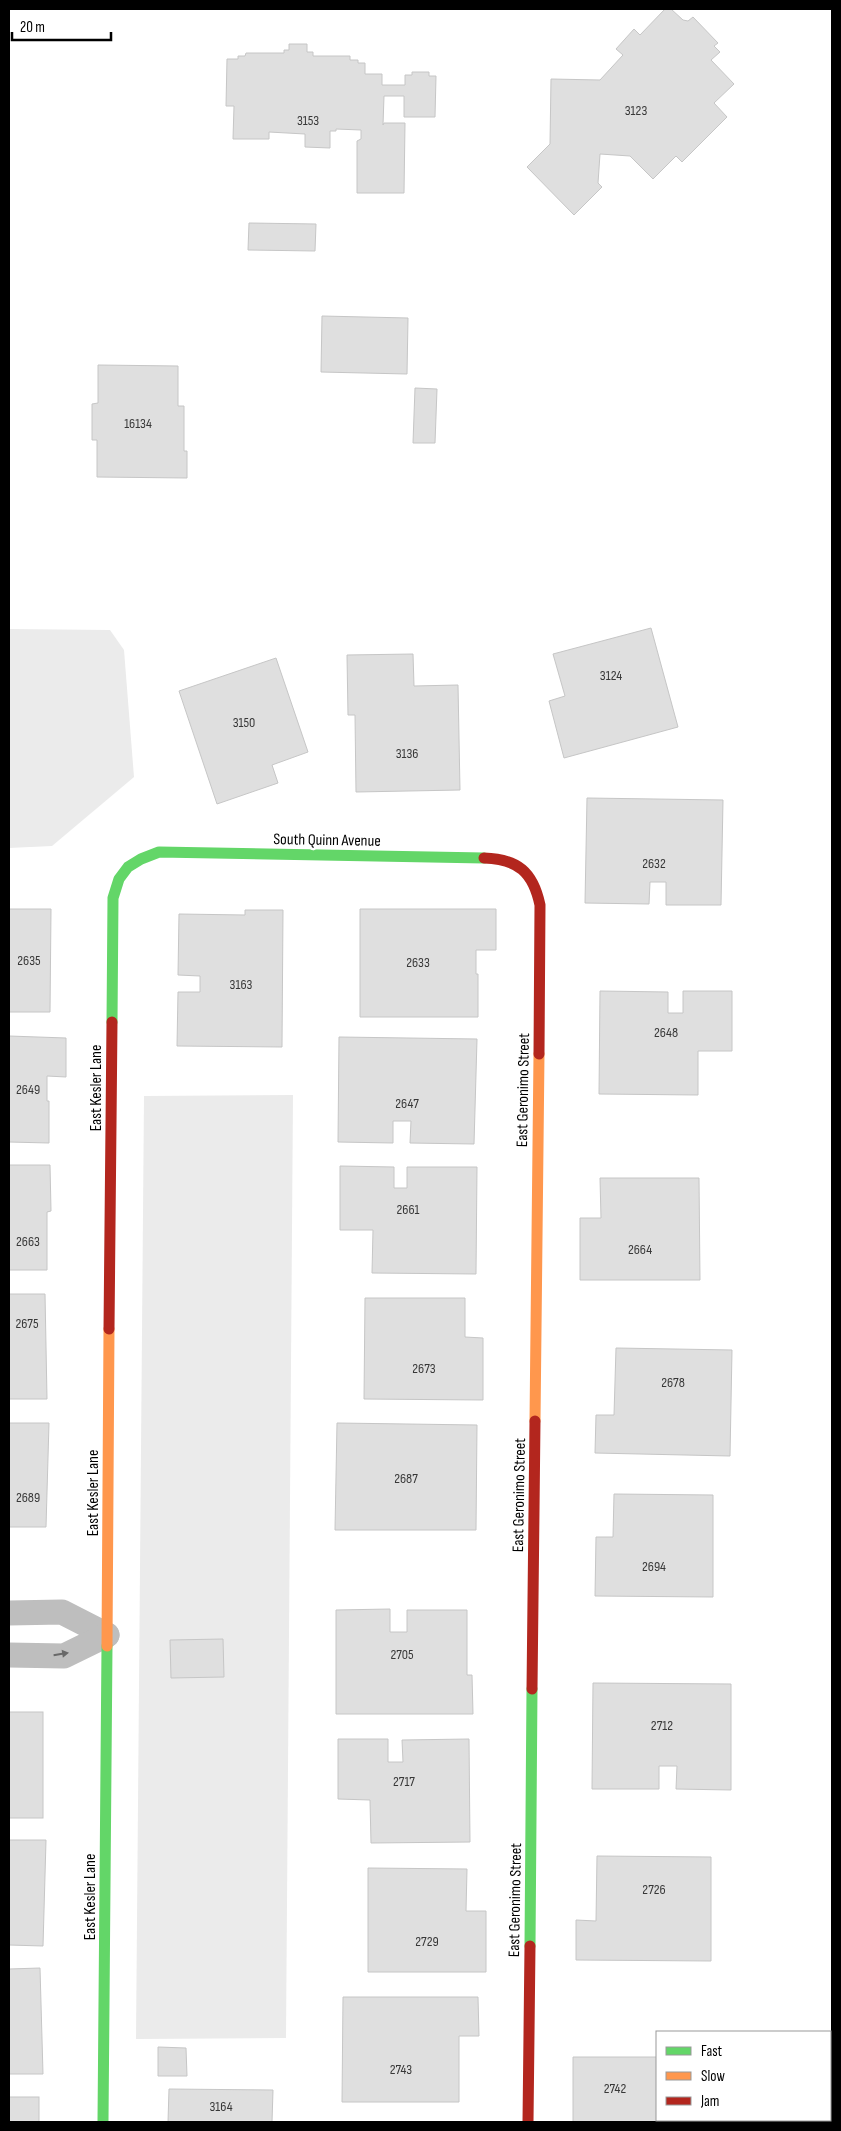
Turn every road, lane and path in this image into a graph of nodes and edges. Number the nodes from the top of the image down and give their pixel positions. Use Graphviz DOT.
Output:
graph roads {
  1 [pos="127,866"];
  2 [pos="527,870"];
  3 [pos="9,1613"];
  4 [pos="107,1634"];
  5 [pos="9,1655"];
  6 [pos="103,2122"];
  7 [pos="528,2122"];
  1 -- 2 [label="street, South Quinn Avenue"];
  1 -- 4 [label="street, East Kesler Lane"];
  2 -- 7 [label="street, East Geronimo Street"];
  3 -- 4 [label="street"];
  5 -- 4 [label="street, one-way"];
  4 -- 6 [label="street, East Kesler Lane"];
}
